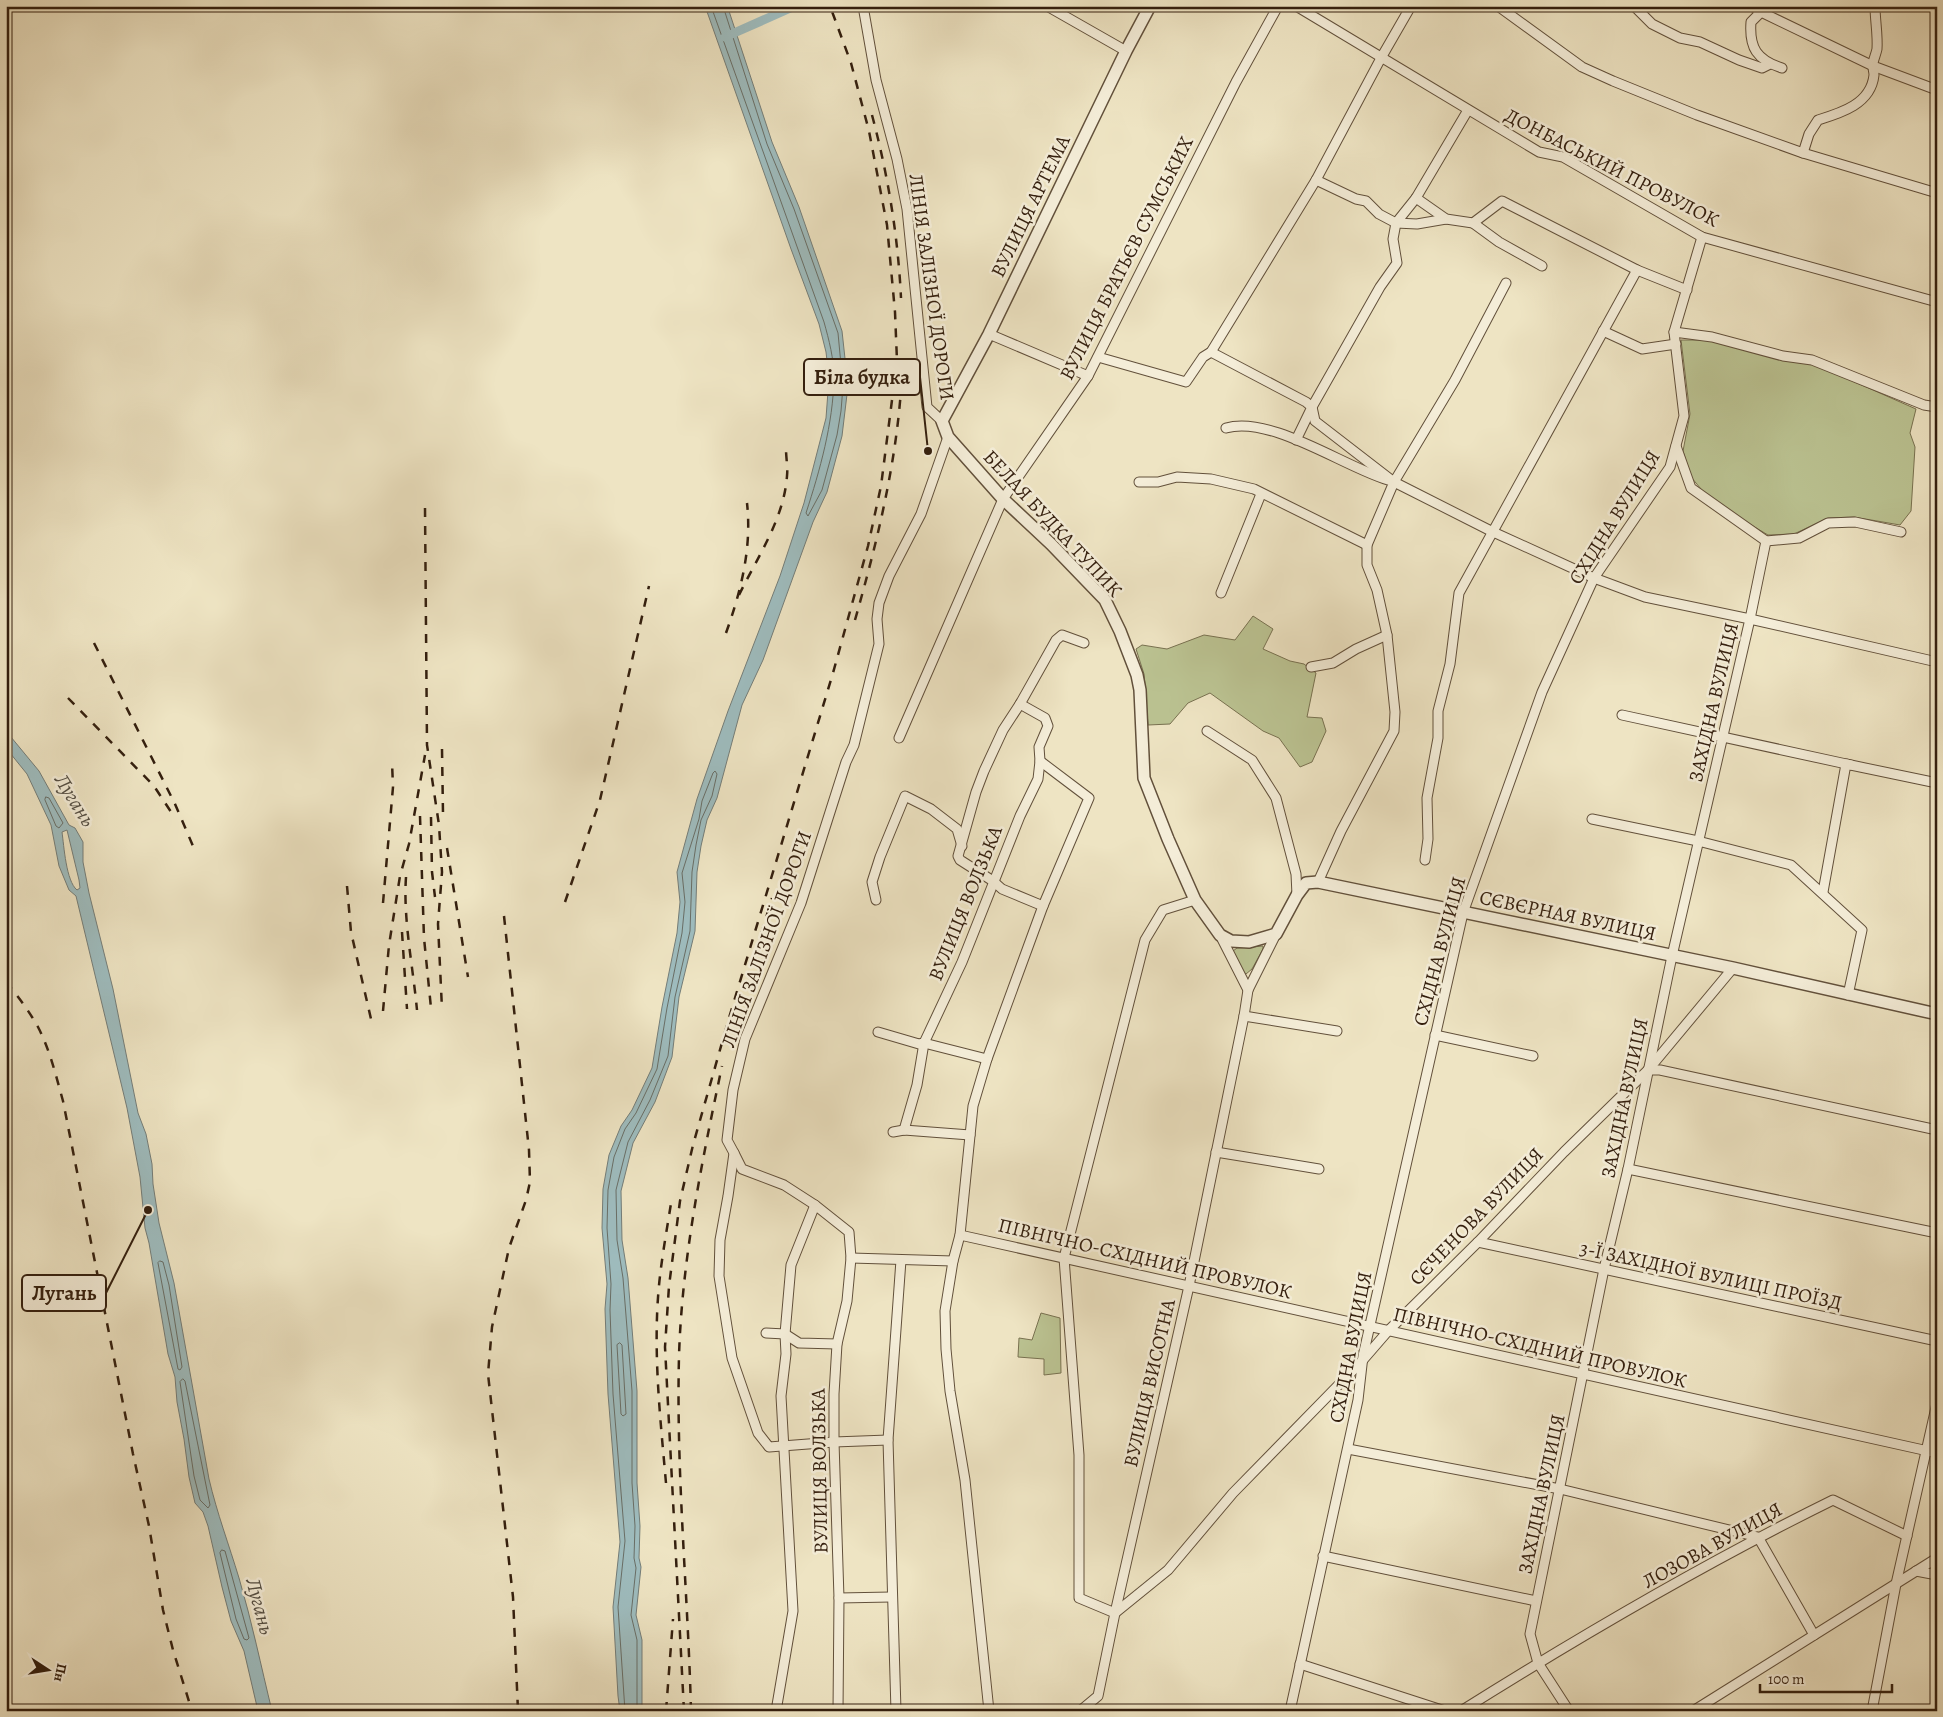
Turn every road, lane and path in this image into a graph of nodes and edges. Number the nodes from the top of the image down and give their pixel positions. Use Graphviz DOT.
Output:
graph roads {
  1 [pos="863,6"];
  2 [pos="1047,6"];
  3 [pos="1150,6"];
  4 [pos="1278,6"];
  5 [pos="1296,6"];
  6 [pos="1411,6"];
  7 [pos="1498,6"];
  8 [pos="1634,6"];
  9 [pos="1752,6"];
  10 [pos="1875,6"];
  11 [pos="1761,12"];
  12 [pos="1126,51"];
  13 [pos="1381,58"];
  14 [pos="1770,64"];
  15 [pos="1872,66"];
  16 [pos="1782,68"];
  17 [pos="1937,90"];
  18 [pos="1468,110"];
  19 [pos="1803,153"];
  20 [pos="1316,180"];
  21 [pos="1937,193"];
  22 [pos="1416,198"];
  23 [pos="1446,219"];
  24 [pos="1396,222"];
  25 [pos="1474,223"];
  26 [pos="1702,237"];
  27 [pos="1542,266"];
  28 [pos="1637,270"];
  29 [pos="1506,283"];
  30 [pos="1687,290"];
  31 [pos="1937,302"];
  32 [pos="1603,331"];
  33 [pos="1674,332"];
  34 [pos="988,334"];
  35 [pos="1676,344"];
  36 [pos="1211,352"];
  37 [pos="1098,357"];
  38 [pos="1088,376"];
  39 [pos="1312,407"];
  40 [pos="1937,407"];
  41 [pos="942,421"];
  42 [pos="1226,428"];
  43 [pos="948,437"];
  44 [pos="1296,440"];
  45 [pos="1676,446"];
  46 [pos="1139,482"];
  47 [pos="1394,482"];
  48 [pos="1261,494"];
  49 [pos="1003,499"];
  50 [pos="1491,531"];
  51 [pos="1901,532"];
  52 [pos="1766,541"];
  53 [pos="1367,545"];
  54 [pos="1594,578"];
  55 [pos="1221,593"];
  56 [pos="1750,619"];
  57 [pos="1387,635"];
  58 [pos="1084,643"];
  59 [pos="1937,662"];
  60 [pos="1311,668"];
  61 [pos="1020,704"];
  62 [pos="1622,715"];
  63 [pos="1207,731"];
  64 [pos="1722,736"];
  65 [pos="899,738"];
  66 [pos="1040,761"];
  67 [pos="1848,764"];
  68 [pos="1937,783"];
  69 [pos="1592,819"];
  70 [pos="1698,841"];
  71 [pos="962,846"];
  72 [pos="1425,860"];
  73 [pos="993,880"];
  74 [pos="1318,882"];
  75 [pos="1822,892"];
  76 [pos="1297,895"];
  77 [pos="876,900"];
  78 [pos="1195,900"];
  79 [pos="1043,906"];
  80 [pos="1463,913"];
  81 [pos="1276,934"];
  82 [pos="1220,935"];
  83 [pos="1672,956"];
  84 [pos="1733,968"];
  85 [pos="1248,990"];
  86 [pos="1848,995"];
  87 [pos="1937,1014"];
  88 [pos="1244,1016"];
  89 [pos="1337,1031"];
  90 [pos="878,1032"];
  91 [pos="1436,1035"];
  92 [pos="924,1043"];
  93 [pos="1533,1056"];
  94 [pos="986,1059"];
  95 [pos="1648,1070"];
  96 [pos="904,1130"];
  97 [pos="1937,1130"];
  98 [pos="894,1132"];
  99 [pos="970,1136"];
  100 [pos="1216,1152"];
  101 [pos="734,1153"];
  102 [pos="1628,1169"];
  103 [pos="1319,1170"];
  104 [pos="815,1205"];
  105 [pos="1937,1234"];
  106 [pos="960,1235"];
  107 [pos="1478,1242"];
  108 [pos="851,1258"];
  109 [pos="1064,1258"];
  110 [pos="901,1260"];
  111 [pos="953,1261"];
  112 [pos="1604,1269"];
  113 [pos="1189,1286"];
  114 [pos="1370,1326"];
  115 [pos="1388,1330"];
  116 [pos="766,1333"];
  117 [pos="785,1334"];
  118 [pos="1937,1341"];
  119 [pos="837,1344"];
  120 [pos="1362,1360"];
  121 [pos="1584,1374"];
  122 [pos="1937,1403"];
  123 [pos="888,1440"];
  124 [pos="834,1442"];
  125 [pos="784,1447"];
  126 [pos="1348,1449"];
  127 [pos="1925,1451"];
  128 [pos="1937,1453"];
  129 [pos="1560,1489"];
  130 [pos="1908,1536"];
  131 [pos="1758,1537"];
  132 [pos="1324,1556"];
  133 [pos="1937,1558"];
  134 [pos="1916,1571"];
  135 [pos="1937,1576"];
  136 [pos="1896,1584"];
  137 [pos="839,1598"];
  138 [pos="892,1598"];
  139 [pos="1536,1601"];
  140 [pos="1115,1613"];
  141 [pos="1814,1635"];
  142 [pos="1538,1663"];
  143 [pos="1300,1664"];
  144 [pos="776,1711"];
  145 [pos="838,1711"];
  146 [pos="896,1711"];
  147 [pos="989,1711"];
  148 [pos="1080,1711"];
  149 [pos="1290,1711"];
  150 [pos="1445,1711"];
  151 [pos="1461,1711"];
  152 [pos="1570,1711"];
  153 [pos="1692,1711"];
  154 [pos="1872,1711"];
  1 -- 41 [label="street, ЛІНІЯ ЗАЛІЗНОЇ ДОРОГИ"];
  2 -- 12 [label="street"];
  3 -- 12 [label="street, ВУЛИЦЯ АРТЕМА"];
  4 -- 37 [label="street, ВУЛИЦЯ БРАТЬЄВ СУМСЬКИХ"];
  5 -- 13 [label="street, ДОНБАСЬКИЙ ПРОВУЛОК"];
  6 -- 13 [label="street"];
  7 -- 19 [label="street"];
  8 -- 14 [label="street"];
  9 -- 11 [label="street"];
  10 -- 15 [label="street"];
  11 -- 14 [label="street"];
  11 -- 15 [label="street"];
  12 -- 34 [label="street, ВУЛИЦЯ АРТЕМА"];
  13 -- 18 [label="street, ДОНБАСЬКИЙ ПРОВУЛОК"];
  13 -- 20 [label="street"];
  14 -- 16 [label="street"];
  15 -- 17 [label="street"];
  15 -- 19 [label="street"];
  18 -- 22 [label="street"];
  18 -- 26 [label="street, ДОНБАСЬКИЙ ПРОВУЛОК"];
  19 -- 21 [label="street"];
  20 -- 24 [label="street"];
  20 -- 36 [label="street"];
  22 -- 23 [label="street"];
  22 -- 24 [label="street"];
  23 -- 24 [label="street"];
  23 -- 25 [label="street"];
  24 -- 39 [label="street"];
  25 -- 27 [label="street"];
  25 -- 28 [label="street"];
  26 -- 30 [label="street, СХІДНА ВУЛИЦЯ"];
  26 -- 31 [label="street, ДОНБАСЬКИЙ ПРОВУЛОК"];
  28 -- 30 [label="street"];
  28 -- 32 [label="street"];
  29 -- 47 [label="street"];
  30 -- 33 [label="street, СХІДНА ВУЛИЦЯ"];
  32 -- 35 [label="street"];
  32 -- 50 [label="street"];
  33 -- 35 [label="street, СХІДНА ВУЛИЦЯ"];
  33 -- 40 [label="street"];
  34 -- 38 [label="street"];
  34 -- 41 [label="street, ВУЛИЦЯ АРТЕМА"];
  35 -- 45 [label="street, СХІДНА ВУЛИЦЯ"];
  36 -- 37 [label="street"];
  36 -- 39 [label="street"];
  37 -- 38 [label="street, ВУЛИЦЯ БРАТЬЄВ СУМСЬКИХ"];
  38 -- 49 [label="street, ВУЛИЦЯ БРАТЬЄВ СУМСЬКИХ"];
  39 -- 44 [label="street"];
  39 -- 47 [label="street"];
  41 -- 43 [label="street, БЕЛАЯ БУДКА ТУПИК"];
  42 -- 44 [label="street"];
  43 -- 49 [label="street, БЕЛАЯ БУДКА ТУПИК"];
  43 -- 101 [label="street, ЛІНІЯ ЗАЛІЗНОЇ ДОРОГИ"];
  44 -- 47 [label="street"];
  45 -- 52 [label="street"];
  45 -- 54 [label="street, СХІДНА ВУЛИЦЯ"];
  46 -- 48 [label="street"];
  47 -- 50 [label="street"];
  47 -- 53 [label="street"];
  48 -- 53 [label="street"];
  48 -- 55 [label="street"];
  49 -- 65 [label="street, ВУЛИЦЯ БРАТЬЄВ СУМСЬКИХ"];
  49 -- 78 [label="street, БЕЛАЯ БУДКА ТУПИК"];
  50 -- 54 [label="street"];
  50 -- 72 [label="street"];
  51 -- 52 [label="street"];
  52 -- 56 [label="street, ЗАХІДНА ВУЛИЦЯ"];
  53 -- 57 [label="street"];
  54 -- 56 [label="street"];
  54 -- 80 [label="street, СХІДНА ВУЛИЦЯ"];
  56 -- 59 [label="street"];
  56 -- 64 [label="street, ЗАХІДНА ВУЛИЦЯ"];
  57 -- 60 [label="street"];
  57 -- 74 [label="street"];
  58 -- 61 [label="street"];
  61 -- 66 [label="street, ВУЛИЦЯ ВОЛЗЬКА"];
  61 -- 71 [label="street"];
  62 -- 64 [label="street"];
  63 -- 76 [label="street"];
  64 -- 67 [label="street"];
  64 -- 70 [label="street, ЗАХІДНА ВУЛИЦЯ"];
  66 -- 73 [label="street, ВУЛИЦЯ ВОЛЗЬКА"];
  66 -- 79 [label="street"];
  67 -- 68 [label="street"];
  67 -- 75 [label="street"];
  69 -- 70 [label="street"];
  70 -- 75 [label="street"];
  70 -- 83 [label="street, ЗАХІДНА ВУЛИЦЯ"];
  71 -- 73 [label="street"];
  71 -- 77 [label="street"];
  73 -- 79 [label="street"];
  73 -- 92 [label="street, ВУЛИЦЯ ВОЛЗЬКА"];
  74 -- 76 [label="street"];
  74 -- 80 [label="street, СЄВЄРНАЯ ВУЛИЦЯ"];
  75 -- 86 [label="street"];
  76 -- 81 [label="street"];
  78 -- 82 [label="street, БЕЛАЯ БУДКА ТУПИК"];
  78 -- 109 [label="street"];
  79 -- 94 [label="street"];
  80 -- 83 [label="street, СЄВЄРНАЯ ВУЛИЦЯ"];
  80 -- 91 [label="street, СХІДНА ВУЛИЦЯ"];
  81 -- 82 [label="street"];
  81 -- 85 [label="street, ВУЛИЦЯ ВИСОТНА"];
  82 -- 85 [label="street"];
  83 -- 84 [label="street, СЄВЄРНАЯ ВУЛИЦЯ"];
  83 -- 95 [label="street, ЗАХІДНА ВУЛИЦЯ"];
  84 -- 86 [label="street, СЄВЄРНАЯ ВУЛИЦЯ"];
  84 -- 95 [label="street, СЄЧЕНОВА ВУЛИЦЯ"];
  85 -- 88 [label="street, ВУЛИЦЯ ВИСОТНА"];
  86 -- 87 [label="street, СЄВЄРНАЯ ВУЛИЦЯ"];
  88 -- 89 [label="street"];
  88 -- 100 [label="street, ВУЛИЦЯ ВИСОТНА"];
  90 -- 92 [label="street"];
  91 -- 93 [label="street"];
  91 -- 114 [label="street, СХІДНА ВУЛИЦЯ"];
  92 -- 94 [label="street"];
  92 -- 96 [label="street, ВУЛИЦЯ ВОЛЗЬКА"];
  94 -- 99 [label="street"];
  95 -- 97 [label="street"];
  95 -- 102 [label="street, ЗАХІДНА ВУЛИЦЯ"];
  95 -- 107 [label="street, СЄЧЕНОВА ВУЛИЦЯ"];
  96 -- 98 [label="street"];
  96 -- 99 [label="street"];
  99 -- 106 [label="street"];
  100 -- 103 [label="street"];
  100 -- 113 [label="street, ВУЛИЦЯ ВИСОТНА"];
  101 -- 104 [label="street"];
  101 -- 125 [label="street, ЛІНІЯ ЗАЛІЗНОЇ ДОРОГИ"];
  102 -- 105 [label="street"];
  102 -- 112 [label="street, ЗАХІДНА ВУЛИЦЯ"];
  104 -- 108 [label="street, ВУЛИЦЯ ВОЛЗЬКА"];
  104 -- 117 [label="street"];
  106 -- 109 [label="street, ПІВНІЧНО-СХІДНИЙ ПРОВУЛОК"];
  106 -- 111 [label="street"];
  107 -- 112 [label="street, 3-Ї ЗАХІДНОЇ ВУЛИЦІ ПРОЇЗД"];
  107 -- 115 [label="street, СЄЧЕНОВА ВУЛИЦЯ"];
  108 -- 110 [label="street"];
  108 -- 119 [label="street, ВУЛИЦЯ ВОЛЗЬКА"];
  109 -- 113 [label="street, ПІВНІЧНО-СХІДНИЙ ПРОВУЛОК"];
  109 -- 140 [label="street"];
  110 -- 111 [label="street"];
  110 -- 123 [label="street"];
  111 -- 147 [label="street"];
  112 -- 118 [label="street, 3-Ї ЗАХІДНОЇ ВУЛИЦІ ПРОЇЗД"];
  112 -- 121 [label="street, ЗАХІДНА ВУЛИЦЯ"];
  113 -- 114 [label="street, ПІВНІЧНО-СХІДНИЙ ПРОВУЛОК"];
  113 -- 140 [label="street, ВУЛИЦЯ ВИСОТНА"];
  114 -- 115 [label="street, ПІВНІЧНО-СХІДНИЙ ПРОВУЛОК"];
  114 -- 120 [label="street, СХІДНА ВУЛИЦЯ"];
  115 -- 120 [label="street, СЄЧЕНОВА ВУЛИЦЯ"];
  115 -- 121 [label="street, ПІВНІЧНО-СХІДНИЙ ПРОВУЛОК"];
  116 -- 117 [label="street"];
  117 -- 119 [label="street"];
  117 -- 125 [label="street"];
  119 -- 124 [label="street, ВУЛИЦЯ ВОЛЗЬКА"];
  120 -- 126 [label="street, СХІДНА ВУЛИЦЯ"];
  120 -- 140 [label="street, СЄЧЕНОВА ВУЛИЦЯ"];
  121 -- 127 [label="street, ПІВНІЧНО-СХІДНИЙ ПРОВУЛОК"];
  121 -- 129 [label="street, ЗАХІДНА ВУЛИЦЯ"];
  122 -- 127 [label="street"];
  123 -- 124 [label="street"];
  123 -- 138 [label="street"];
  124 -- 125 [label="street"];
  124 -- 137 [label="street, ВУЛИЦЯ ВОЛЗЬКА"];
  125 -- 144 [label="street"];
  126 -- 129 [label="street"];
  126 -- 132 [label="street, СХІДНА ВУЛИЦЯ"];
  127 -- 128 [label="street, ПІВНІЧНО-СХІДНИЙ ПРОВУЛОК"];
  127 -- 130 [label="street"];
  129 -- 131 [label="street"];
  129 -- 139 [label="street, ЗАХІДНА ВУЛИЦЯ"];
  130 -- 131 [label="street, ЛОЗОВА ВУЛИЦЯ"];
  130 -- 136 [label="street"];
  131 -- 141 [label="street"];
  131 -- 142 [label="street, ЛОЗОВА ВУЛИЦЯ"];
  132 -- 139 [label="street"];
  132 -- 143 [label="street, СХІДНА ВУЛИЦЯ"];
  133 -- 134 [label="street"];
  134 -- 135 [label="street"];
  134 -- 136 [label="street"];
  136 -- 141 [label="street"];
  136 -- 154 [label="street"];
  137 -- 138 [label="street"];
  137 -- 145 [label="street, ВУЛИЦЯ ВОЛЗЬКА"];
  138 -- 146 [label="street"];
  139 -- 142 [label="street, ЗАХІДНА ВУЛИЦЯ"];
  140 -- 148 [label="street, ВУЛИЦЯ ВИСОТНА"];
  141 -- 153 [label="street"];
  142 -- 151 [label="street, ЛОЗОВА ВУЛИЦЯ"];
  142 -- 152 [label="street, ЗАХІДНА ВУЛИЦЯ"];
  143 -- 149 [label="street, СХІДНА ВУЛИЦЯ"];
  143 -- 150 [label="street"];
}
